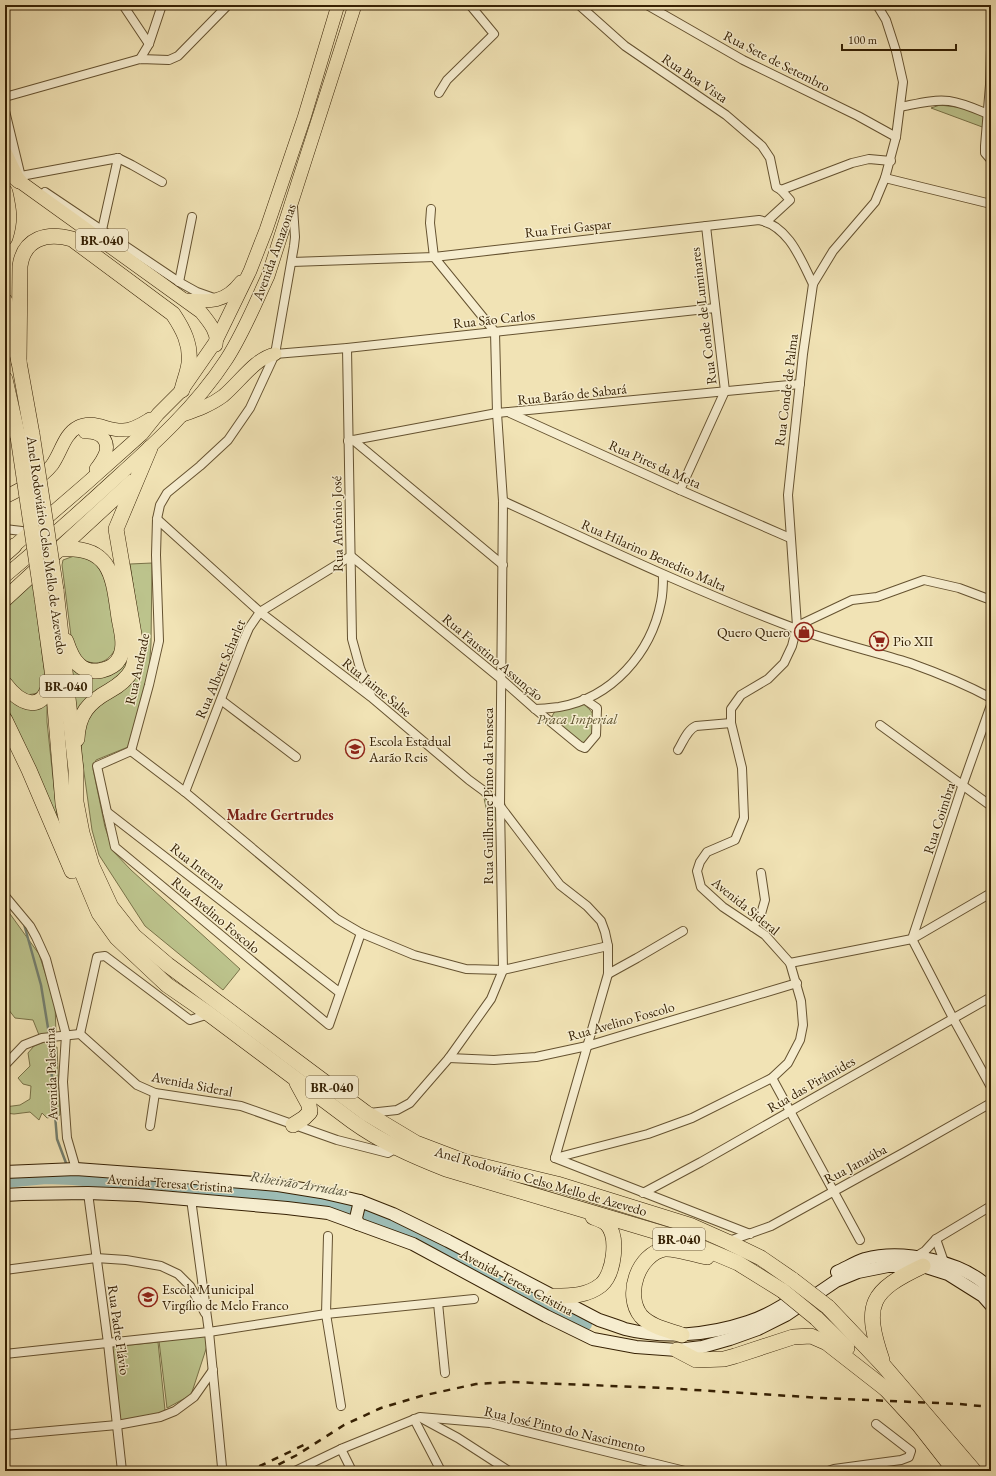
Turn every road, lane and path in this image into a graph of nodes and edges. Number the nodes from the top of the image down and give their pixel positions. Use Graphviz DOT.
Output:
graph roads {
  1 [pos="123,5"];
  2 [pos="162,5"];
  3 [pos="228,5"];
  4 [pos="338,5"];
  5 [pos="355,5"];
  6 [pos="470,5"];
  7 [pos="579,5"];
  8 [pos="647,5"];
  9 [pos="877,5"];
  10 [pos="149,44"];
  11 [pos="991,50"];
  12 [pos="140,59"];
  13 [pos="439,93"];
  14 [pos="5,98"];
  15 [pos="900,107"];
  16 [pos="5,111"];
  17 [pos="988,114"];
  18 [pos="896,137"];
  19 [pos="5,152"];
  20 [pos="118,158"];
  21 [pos="991,160"];
  22 [pos="890,162"];
  23 [pos="5,169"];
  24 [pos="20,178"];
  25 [pos="885,178"];
  26 [pos="162,182"];
  27 [pos="779,188"];
  28 [pos="279,191"];
  29 [pos="5,192"];
  30 [pos="293,201"];
  31 [pos="991,204"];
  32 [pos="431,209"];
  33 [pos="192,217"];
  34 [pos="766,222"];
  35 [pos="706,226"];
  36 [pos="102,230"];
  37 [pos="5,238"];
  38 [pos="434,256"];
  39 [pos="292,262"];
  40 [pos="250,271"];
  41 [pos="179,282"];
  42 [pos="813,284"];
  43 [pos="185,300"];
  44 [pos="218,300"];
  45 [pos="5,301"];
  46 [pos="715,308"];
  47 [pos="495,332"];
  48 [pos="216,341"];
  49 [pos="347,348"];
  50 [pos="275,354"];
  51 [pos="19,362"];
  52 [pos="5,379"];
  53 [pos="800,384"];
  54 [pos="182,390"];
  55 [pos="725,391"];
  56 [pos="200,394"];
  57 [pos="509,413"];
  58 [pos="158,414"];
  59 [pos="497,414"];
  60 [pos="182,415"];
  61 [pos="25,436"];
  62 [pos="68,437"];
  63 [pos="351,441"];
  64 [pos="150,448"];
  65 [pos="139,476"];
  66 [pos="87,483"];
  67 [pos="680,490"];
  68 [pos="5,498"];
  69 [pos="503,501"];
  70 [pos="158,519"];
  71 [pos="5,529"];
  72 [pos="30,532"];
  73 [pos="790,538"];
  74 [pos="60,549"];
  75 [pos="9,550"];
  76 [pos="351,556"];
  77 [pos="503,565"];
  78 [pos="663,575"];
  79 [pos="5,576"];
  80 [pos="57,596"];
  81 [pos="5,599"];
  82 [pos="991,600"];
  83 [pos="260,612"];
  84 [pos="796,627"];
  85 [pos="52,670"];
  86 [pos="501,679"];
  87 [pos="5,684"];
  88 [pos="371,697"];
  89 [pos="991,698"];
  90 [pos="221,700"];
  91 [pos="584,700"];
  92 [pos="991,705"];
  93 [pos="535,709"];
  94 [pos="5,720"];
  95 [pos="731,723"];
  96 [pos="880,725"];
  97 [pos="678,750"];
  98 [pos="131,751"];
  99 [pos="296,757"];
  100 [pos="76,770"];
  101 [pos="963,784"];
  102 [pos="185,792"];
  103 [pos="500,806"];
  104 [pos="991,806"];
  105 [pos="107,812"];
  106 [pos="761,874"];
  107 [pos="991,893"];
  108 [pos="5,896"];
  109 [pos="99,913"];
  110 [pos="753,927"];
  111 [pos="683,931"];
  112 [pos="361,932"];
  113 [pos="912,939"];
  114 [pos="608,946"];
  115 [pos="790,963"];
  116 [pos="503,970"];
  117 [pos="608,974"];
  118 [pos="797,983"];
  119 [pos="339,992"];
  120 [pos="991,997"];
  121 [pos="209,1014"];
  122 [pos="953,1018"];
  123 [pos="80,1034"];
  124 [pos="66,1035"];
  125 [pos="588,1046"];
  126 [pos="449,1058"];
  127 [pos="5,1065"];
  128 [pos="293,1077"];
  129 [pos="772,1078"];
  130 [pos="991,1087"];
  131 [pos="155,1093"];
  132 [pos="991,1103"];
  133 [pos="790,1111"];
  134 [pos="366,1113"];
  135 [pos="293,1125"];
  136 [pos="150,1126"];
  137 [pos="397,1148"];
  138 [pos="555,1158"];
  139 [pos="76,1169"];
  140 [pos="5,1172"];
  141 [pos="833,1191"];
  142 [pos="88,1192"];
  143 [pos="643,1193"];
  144 [pos="5,1195"];
  145 [pos="191,1200"];
  146 [pos="360,1203"];
  147 [pos="567,1205"];
  148 [pos="991,1206"];
  149 [pos="357,1221"];
  150 [pos="750,1234"];
  151 [pos="328,1236"];
  152 [pos="936,1239"];
  153 [pos="860,1240"];
  154 [pos="728,1242"];
  155 [pos="96,1258"];
  156 [pos="738,1262"];
  157 [pos="919,1262"];
  158 [pos="944,1262"];
  159 [pos="5,1270"];
  160 [pos="788,1285"];
  161 [pos="989,1287"];
  162 [pos="554,1296"];
  163 [pos="474,1299"];
  164 [pos="438,1303"];
  165 [pos="991,1305"];
  166 [pos="326,1314"];
  167 [pos="207,1318"];
  168 [pos="209,1332"];
  169 [pos="682,1335"];
  170 [pos="108,1343"];
  171 [pos="677,1350"];
  172 [pos="5,1354"];
  173 [pos="883,1365"];
  174 [pos="213,1370"];
  175 [pos="445,1373"];
  176 [pos="891,1394"];
  177 [pos="341,1406"];
  178 [pos="417,1418"];
  179 [pos="876,1424"];
  180 [pos="117,1425"];
  181 [pos="5,1435"];
  182 [pos="341,1449"];
  183 [pos="222,1467"];
  184 [pos="872,1467"];
  185 [pos="122,1471"];
  186 [pos="295,1471"];
  187 [pos="352,1471"];
  188 [pos="441,1471"];
  189 [pos="509,1471"];
  190 [pos="685,1471"];
  191 [pos="828,1471"];
  192 [pos="955,1471"];
  193 [pos="974,1471"];
  1 -- 10 [label="street"];
  2 -- 10 [label="street"];
  3 -- 12 [label="street"];
  4 -- 28 [label="main road, Avenida Amazonas"];
  5 -- 30 [label="main road, Avenida Amazonas"];
  6 -- 13 [label="street"];
  7 -- 27 [label="street, Rua Boa Vista"];
  8 -- 18 [label="street, Rua Sete de Setembro"];
  9 -- 15 [label="street, Rua Conde de Palma"];
  10 -- 12 [label="street"];
  11 -- 17 [label="street"];
  12 -- 14 [label="street"];
  15 -- 17 [label="street"];
  15 -- 18 [label="street, Rua Conde de Palma"];
  16 -- 24 [label="street"];
  17 -- 21 [label="street"];
  18 -- 22 [label="street, Rua Conde de Palma"];
  19 -- 24 [label="main road"];
  20 -- 24 [label="street"];
  20 -- 26 [label="street"];
  20 -- 36 [label="street"];
  22 -- 25 [label="street, Rua Conde de Palma"];
  22 -- 27 [label="street"];
  23 -- 24 [label="highway"];
  24 -- 36 [label="street"];
  24 -- 43 [label="main road, BR-040"];
  25 -- 31 [label="street"];
  25 -- 42 [label="street, Rua Conde de Palma"];
  27 -- 34 [label="street, Rua Boa Vista"];
  28 -- 30 [label="main road"];
  28 -- 40 [label="main road, Avenida Amazonas"];
  29 -- 37 [label="highway"];
  30 -- 39 [label="street, Rua Andrade"];
  30 -- 56 [label="main road, Avenida Amazonas"];
  32 -- 38 [label="street"];
  33 -- 41 [label="street"];
  34 -- 35 [label="street, Rua Frei Gaspar"];
  34 -- 42 [label="street"];
  35 -- 38 [label="street, Rua Frei Gaspar"];
  35 -- 46 [label="street, Rua Conde de Luminares"];
  36 -- 41 [label="street"];
  38 -- 39 [label="street, Rua Frei Gaspar"];
  38 -- 47 [label="street"];
  39 -- 50 [label="street, Rua Andrade"];
  40 -- 44 [label="main road"];
  40 -- 48 [label="main road, Avenida Amazonas"];
  41 -- 44 [label="street"];
  42 -- 53 [label="street, Rua Conde de Palma"];
  43 -- 44 [label="main road"];
  43 -- 48 [label="main road, BR-040"];
  45 -- 51 [label="highway, Anel Rodoviário Celso Mello de Azevedo / BR-040"];
  46 -- 47 [label="street, Rua São Carlos"];
  46 -- 55 [label="street, Rua Conde de Luminares"];
  47 -- 49 [label="street, Rua São Carlos"];
  47 -- 59 [label="street, Rua Guilherme Pinto da Fonseca"];
  48 -- 54 [label="main road, Avenida Amazonas"];
  48 -- 56 [label="main road"];
  49 -- 50 [label="street, Rua São Carlos"];
  49 -- 63 [label="street, Rua Antônio José"];
  50 -- 60 [label="main road"];
  50 -- 70 [label="street, Rua Andrade"];
  51 -- 54 [label="highway"];
  51 -- 61 [label="highway, Anel Rodoviário Celso Mello de Azevedo / BR-040"];
  52 -- 61 [label="highway, Anel Rodoviário Celso Mello de Azevedo / BR-040"];
  53 -- 55 [label="street, Rua Barão de Sabará"];
  53 -- 73 [label="street, Rua Conde de Palma"];
  54 -- 58 [label="main road, Avenida Amazonas"];
  55 -- 57 [label="street, Rua Barão de Sabará"];
  55 -- 67 [label="street, Rua Conde de Luminares"];
  56 -- 60 [label="main road, Avenida Amazonas"];
  57 -- 59 [label="street, Rua Barão de Sabará"];
  57 -- 67 [label="street, Rua Pires da Mota"];
  58 -- 62 [label="main road"];
  58 -- 66 [label="main road, Avenida Amazonas"];
  59 -- 63 [label="street, Rua Barão de Sabará"];
  59 -- 69 [label="street, Rua Guilherme Pinto da Fonseca"];
  60 -- 64 [label="main road, Avenida Amazonas"];
  61 -- 80 [label="highway, Anel Rodoviário Celso Mello de Azevedo / BR-040, bridge"];
  61 -- 85 [label="highway, Anel Rodoviário Celso Mello de Azevedo / BR-040, bridge"];
  62 -- 66 [label="main road"];
  62 -- 68 [label="main road"];
  63 -- 76 [label="street, Rua Antônio José"];
  63 -- 77 [label="street"];
  64 -- 65 [label="highway"];
  64 -- 79 [label="main road, Avenida Amazonas"];
  65 -- 74 [label="highway"];
  65 -- 100 [label="highway"];
  66 -- 72 [label="main road, Avenida Amazonas"];
  67 -- 73 [label="street, Rua Pires da Mota"];
  69 -- 77 [label="street, Rua Guilherme Pinto da Fonseca"];
  69 -- 78 [label="street, Rua Hilarino Benedito Malta"];
  70 -- 83 [label="street, Rua Jaime Salse"];
  70 -- 98 [label="street, Rua Andrade"];
  71 -- 72 [label="street"];
  71 -- 75 [label="street"];
  72 -- 75 [label="main road, Avenida Amazonas"];
  73 -- 84 [label="street, Rua Conde de Palma"];
  74 -- 80 [label="highway"];
  74 -- 81 [label="highway"];
  76 -- 83 [label="street, Rua Albert Scharlet"];
  76 -- 86 [label="street, Rua Faustino Assunção"];
  76 -- 88 [label="street, Rua Antônio José"];
  77 -- 86 [label="street, Rua Guilherme Pinto da Fonseca"];
  78 -- 84 [label="street, Rua Hilarino Benedito Malta"];
  78 -- 91 [label="street"];
  80 -- 100 [label="highway, Anel Rodoviário Celso Mello de Azevedo / BR-040"];
  82 -- 84 [label="street"];
  83 -- 88 [label="street, Rua Jaime Salse"];
  83 -- 90 [label="street, Rua Albert Scharlet"];
  84 -- 89 [label="street, Rua Hilarino Benedito Malta"];
  84 -- 95 [label="street, Avenida Sideral"];
  85 -- 87 [label="highway"];
  85 -- 109 [label="highway, Anel Rodoviário Celso Mello de Azevedo / BR-040"];
  86 -- 93 [label="street, Rua Faustino Assunção"];
  86 -- 103 [label="street, Rua Guilherme Pinto da Fonseca"];
  88 -- 103 [label="street, Rua Jaime Salse"];
  90 -- 99 [label="street"];
  90 -- 102 [label="street, Rua Albert Scharlet"];
  91 -- 93 [label="street"];
  91 -- 93 [label="street, Rua Faustino Assunção"];
  92 -- 101 [label="street, Rua Coimbra"];
  94 -- 109 [label="highway"];
  95 -- 97 [label="street"];
  95 -- 110 [label="street, Avenida Sideral"];
  96 -- 101 [label="street"];
  98 -- 102 [label="street"];
  98 -- 105 [label="street"];
  100 -- 134 [label="highway, Anel Rodoviário Celso Mello de Azevedo / BR-040"];
  101 -- 104 [label="street"];
  101 -- 113 [label="street, Rua Coimbra"];
  102 -- 112 [label="street"];
  103 -- 114 [label="street, Rua Jaime Salse"];
  103 -- 116 [label="street, Rua Guilherme Pinto da Fonseca"];
  105 -- 119 [label="street, Rua Interna"];
  105 -- 119 [label="street, Rua Avelino Foscolo"];
  106 -- 110 [label="street"];
  107 -- 113 [label="street"];
  108 -- 124 [label="street, Avenida Palestina"];
  109 -- 121 [label="highway, Anel Rodoviário Celso Mello de Azevedo / BR-040"];
  110 -- 115 [label="street, Avenida Sideral"];
  111 -- 117 [label="street"];
  112 -- 116 [label="street"];
  112 -- 119 [label="street"];
  113 -- 115 [label="street"];
  113 -- 122 [label="street"];
  114 -- 116 [label="street"];
  114 -- 117 [label="street, Rua Jaime Salse"];
  115 -- 118 [label="street, Avenida Sideral"];
  116 -- 126 [label="street, Rua Guilherme Pinto da Fonseca"];
  117 -- 125 [label="street, Rua Jaime Salse"];
  118 -- 125 [label="street, Rua Avelino Foscolo"];
  118 -- 129 [label="street, Avenida Sideral"];
  120 -- 122 [label="street, Rua das Pirâmides"];
  121 -- 123 [label="street"];
  121 -- 128 [label="highway, Anel Rodoviário Celso Mello de Azevedo / BR-040"];
  122 -- 130 [label="street"];
  122 -- 133 [label="street, Rua das Pirâmides"];
  123 -- 124 [label="street"];
  123 -- 131 [label="street, Avenida Sideral"];
  124 -- 127 [label="street"];
  124 -- 139 [label="street, Avenida Palestina"];
  125 -- 126 [label="street, Rua Avelino Foscolo"];
  125 -- 138 [label="street, Rua Jaime Salse"];
  126 -- 134 [label="street, Rua Guilherme Pinto da Fonseca"];
  128 -- 135 [label="highway"];
  128 -- 137 [label="highway, Anel Rodoviário Celso Mello de Azevedo / BR-040"];
  129 -- 133 [label="street"];
  129 -- 138 [label="street, Avenida Sideral"];
  131 -- 135 [label="street, Avenida Sideral"];
  131 -- 136 [label="street"];
  132 -- 141 [label="street, Rua Janaúba"];
  133 -- 141 [label="street"];
  133 -- 143 [label="street, Rua das Pirâmides"];
  134 -- 154 [label="highway, Anel Rodoviário Celso Mello de Azevedo / BR-040"];
  135 -- 137 [label="street, Avenida Sideral"];
  137 -- 147 [label="highway, Anel Rodoviário Celso Mello de Azevedo / BR-040"];
  138 -- 143 [label="street"];
  139 -- 140 [label="main road, Avenida Teresa Cristina"];
  139 -- 146 [label="main road, Avenida Teresa Cristina"];
  141 -- 150 [label="street, Rua Janaúba"];
  141 -- 153 [label="street"];
  142 -- 144 [label="main road, Avenida Teresa Cristina"];
  142 -- 145 [label="main road, Avenida Teresa Cristina"];
  142 -- 155 [label="street, Rua Padre Flávio"];
  143 -- 150 [label="street"];
  145 -- 149 [label="main road, Avenida Teresa Cristina"];
  145 -- 167 [label="street"];
  146 -- 149 [label="main road"];
  146 -- 162 [label="main road, Avenida Teresa Cristina"];
  147 -- 156 [label="highway, Anel Rodoviário Celso Mello de Azevedo / BR-040"];
  147 -- 162 [label="highway"];
  148 -- 152 [label="street"];
  149 -- 171 [label="main road, Avenida Teresa Cristina"];
  150 -- 154 [label="street, Rua Janaúba"];
  151 -- 166 [label="street"];
  152 -- 157 [label="street"];
  152 -- 158 [label="street"];
  154 -- 160 [label="highway, Anel Rodoviário Celso Mello de Azevedo / BR-040"];
  155 -- 159 [label="street"];
  155 -- 167 [label="street"];
  155 -- 170 [label="street, Rua Padre Flávio"];
  156 -- 160 [label="highway, Anel Rodoviário Celso Mello de Azevedo / BR-040"];
  156 -- 169 [label="highway"];
  157 -- 158 [label="main road, Avenida Teresa Cristina"];
  157 -- 165 [label="main road, Avenida Teresa Cristina"];
  157 -- 169 [label="main road, Avenida Teresa Cristina"];
  157 -- 171 [label="main road, Avenida Teresa Cristina"];
  157 -- 173 [label="highway"];
  158 -- 161 [label="main road, Avenida Teresa Cristina"];
  160 -- 173 [label="highway, Anel Rodoviário Celso Mello de Azevedo / BR-040, bridge"];
  160 -- 176 [label="highway, Anel Rodoviário Celso Mello de Azevedo / BR-040, bridge"];
  162 -- 169 [label="main road, Avenida Teresa Cristina"];
  163 -- 164 [label="street"];
  164 -- 166 [label="street"];
  164 -- 175 [label="street"];
  166 -- 168 [label="street"];
  166 -- 177 [label="street"];
  167 -- 168 [label="street"];
  168 -- 170 [label="street"];
  168 -- 174 [label="street"];
  170 -- 172 [label="street"];
  170 -- 180 [label="street, Rua Padre Flávio"];
  171 -- 176 [label="highway"];
  173 -- 193 [label="highway, Anel Rodoviário Celso Mello de Azevedo / BR-040"];
  174 -- 180 [label="street"];
  174 -- 183 [label="street"];
  176 -- 192 [label="highway, Anel Rodoviário Celso Mello de Azevedo / BR-040"];
  178 -- 182 [label="street"];
  178 -- 188 [label="street"];
  178 -- 189 [label="street"];
  178 -- 190 [label="street, Rua José Pinto do Nascimento"];
  179 -- 184 [label="street"];
  180 -- 181 [label="street"];
  180 -- 185 [label="street, Rua Padre Flávio"];
  182 -- 186 [label="street"];
  182 -- 187 [label="street"];
  184 -- 191 [label="street"];
}
